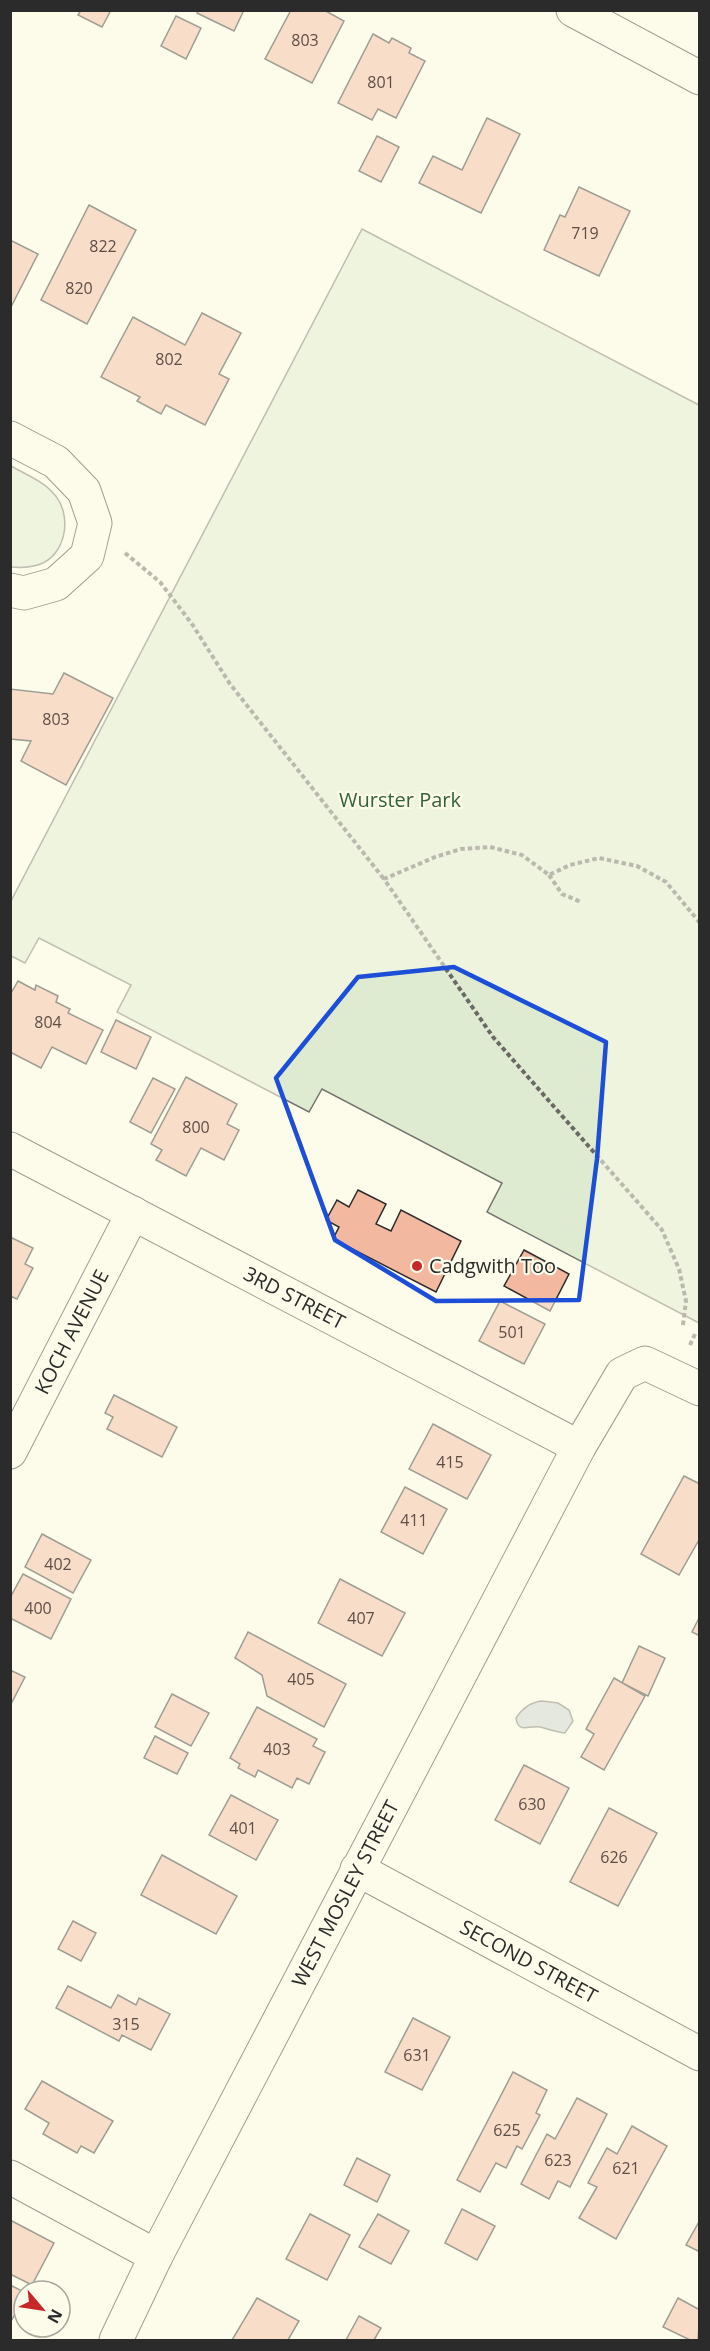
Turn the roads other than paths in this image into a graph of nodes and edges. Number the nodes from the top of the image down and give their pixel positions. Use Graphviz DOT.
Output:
graph roads {
  1 [pos="573,10"];
  2 [pos="699,78"];
  3 [pos="10,438"];
  4 [pos="10,590"];
  5 [pos="10,1149"];
  6 [pos="133,1213"];
  7 [pos="699,1389"];
  8 [pos="579,1447"];
  9 [pos="10,1452"];
  10 [pos="357,1869"];
  11 [pos="699,2054"];
  12 [pos="10,2177"];
  13 [pos="156,2256"];
  14 [pos="116,2340"];
  1 -- 2 [label="street"];
  3 -- 4 [label="street"];
  5 -- 6 [label="street, 3RD STREET"];
  6 -- 8 [label="street, 3RD STREET"];
  6 -- 9 [label="street, KOCH AVENUE"];
  7 -- 8 [label="street, WEST MOSLEY STREET"];
  8 -- 10 [label="street, WEST MOSLEY STREET"];
  10 -- 11 [label="street, SECOND STREET"];
  10 -- 13 [label="street, WEST MOSLEY STREET"];
  12 -- 13 [label="street"];
  13 -- 14 [label="street, WEST MOSLEY STREET"];
}
